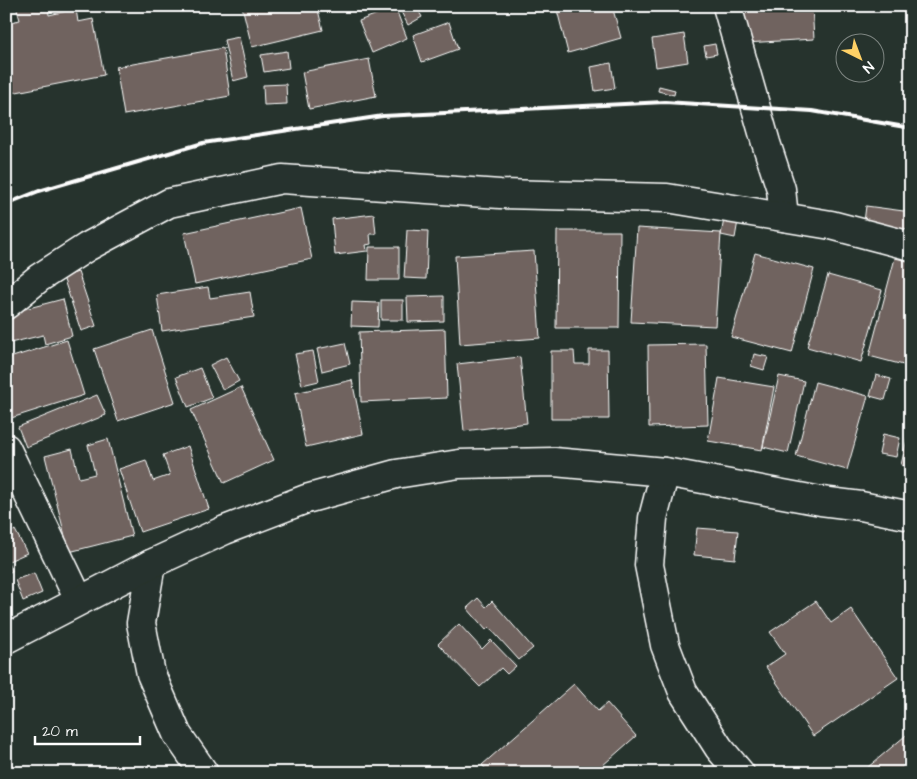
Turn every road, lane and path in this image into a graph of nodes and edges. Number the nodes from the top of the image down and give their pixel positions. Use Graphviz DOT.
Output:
graph roads {
  1 [pos="727,6"];
  2 [pos="784,216"];
  3 [pos="911,246"];
  4 [pos="6,305"];
  5 [pos="6,448"];
  6 [pos="665,472"];
  7 [pos="911,516"];
  8 [pos="151,564"];
  9 [pos="80,600"];
  10 [pos="6,639"];
  11 [pos="204,773"];
  12 [pos="740,773"];
  1 -- 2 [label="street"];
  2 -- 3 [label="street"];
  2 -- 4 [label="street"];
  5 -- 9 [label="street"];
  6 -- 7 [label="street"];
  6 -- 8 [label="street"];
  6 -- 12 [label="street"];
  8 -- 9 [label="street"];
  8 -- 11 [label="street"];
  9 -- 10 [label="street"];
}
